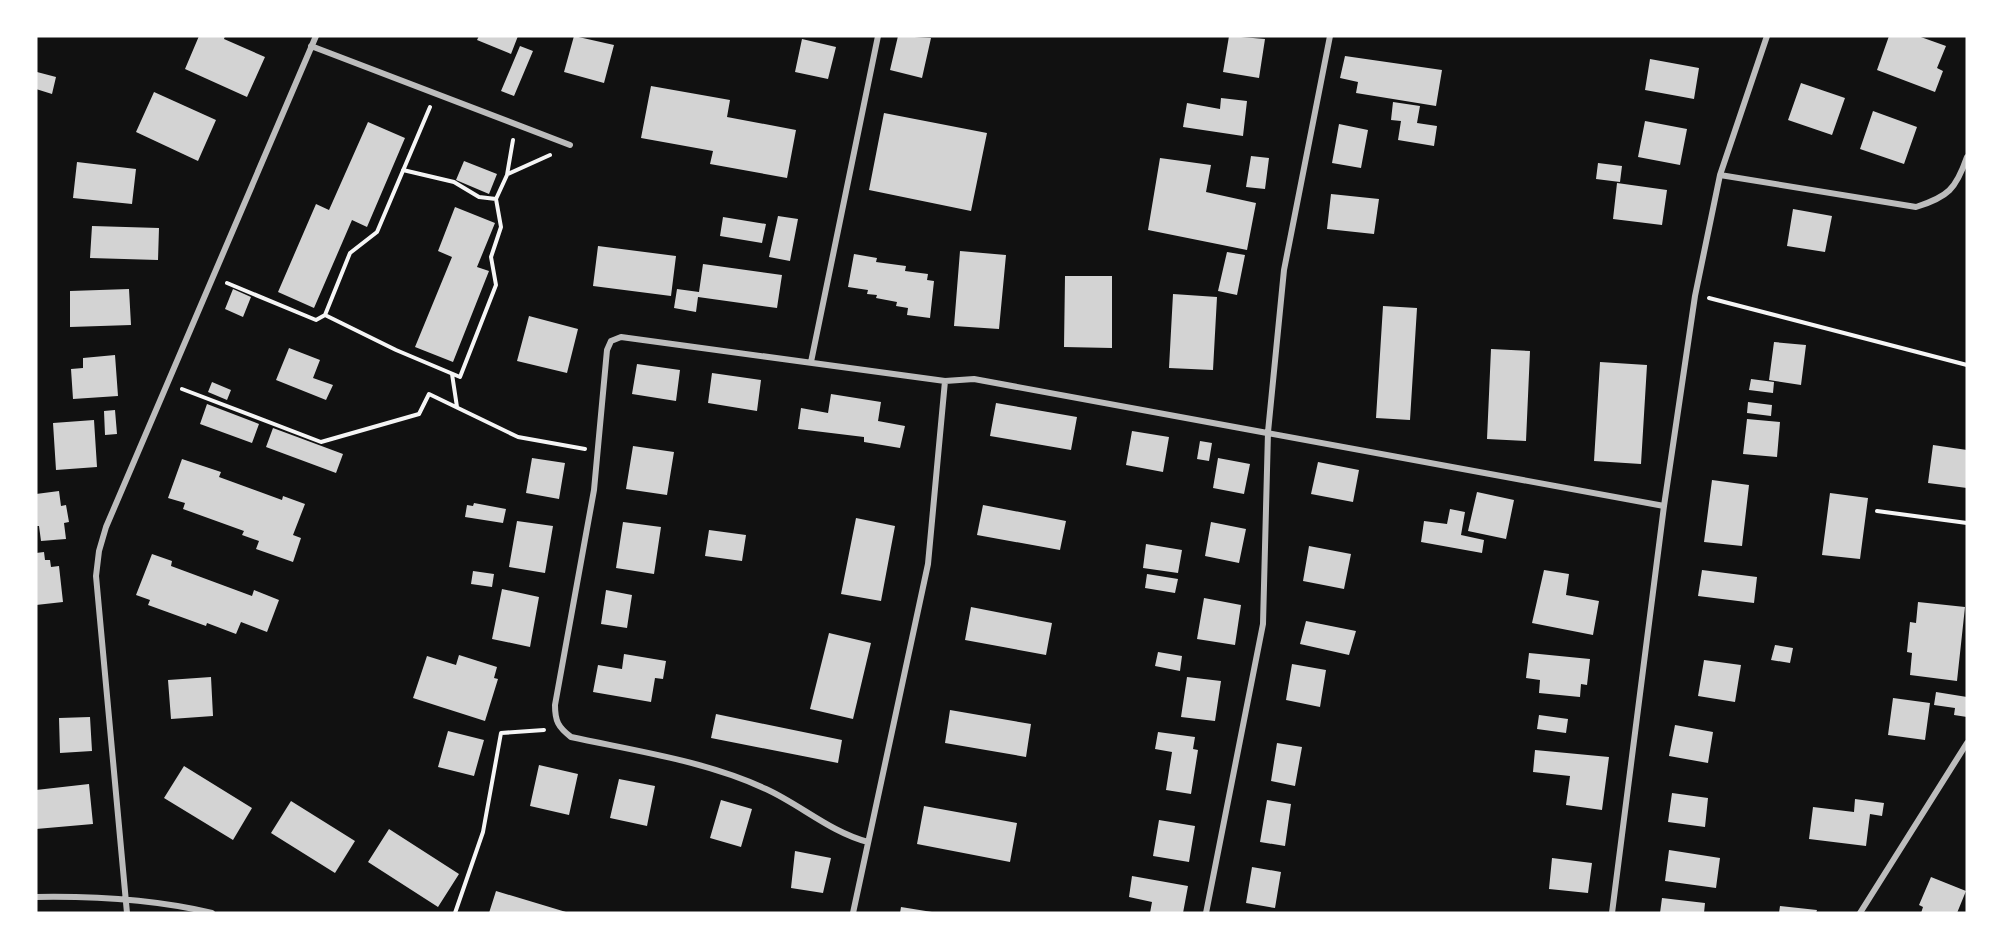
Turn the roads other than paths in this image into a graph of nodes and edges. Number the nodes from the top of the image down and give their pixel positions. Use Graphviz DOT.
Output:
graph roads {
  1 [pos="316,36"];
  2 [pos="878,36"];
  3 [pos="1330,36"];
  4 [pos="1767,36"];
  5 [pos="311,46"];
  6 [pos="570,146"];
  7 [pos="1967,157"];
  8 [pos="1720,175"];
  9 [pos="811,362"];
  10 [pos="945,381"];
  11 [pos="1268,432"];
  12 [pos="1664,506"];
  13 [pos="1967,743"];
  14 [pos="868,842"];
  15 [pos="36,897"];
  16 [pos="126,897"];
  17 [pos="127,913"];
  18 [pos="212,913"];
  19 [pos="853,913"];
  20 [pos="1206,913"];
  21 [pos="1612,913"];
  22 [pos="1860,913"];
  1 -- 5 [label="street"];
  2 -- 9 [label="street"];
  3 -- 11 [label="street"];
  4 -- 8 [label="street"];
  5 -- 6 [label="street"];
  5 -- 16 [label="street"];
  7 -- 8 [label="street"];
  8 -- 12 [label="street"];
  9 -- 10 [label="street"];
  9 -- 14 [label="street"];
  10 -- 11 [label="street"];
  10 -- 14 [label="street"];
  11 -- 12 [label="street"];
  11 -- 20 [label="street"];
  12 -- 21 [label="street"];
  13 -- 22 [label="street"];
  14 -- 19 [label="street"];
  15 -- 16 [label="street"];
  16 -- 17 [label="street"];
  16 -- 18 [label="street"];
}
